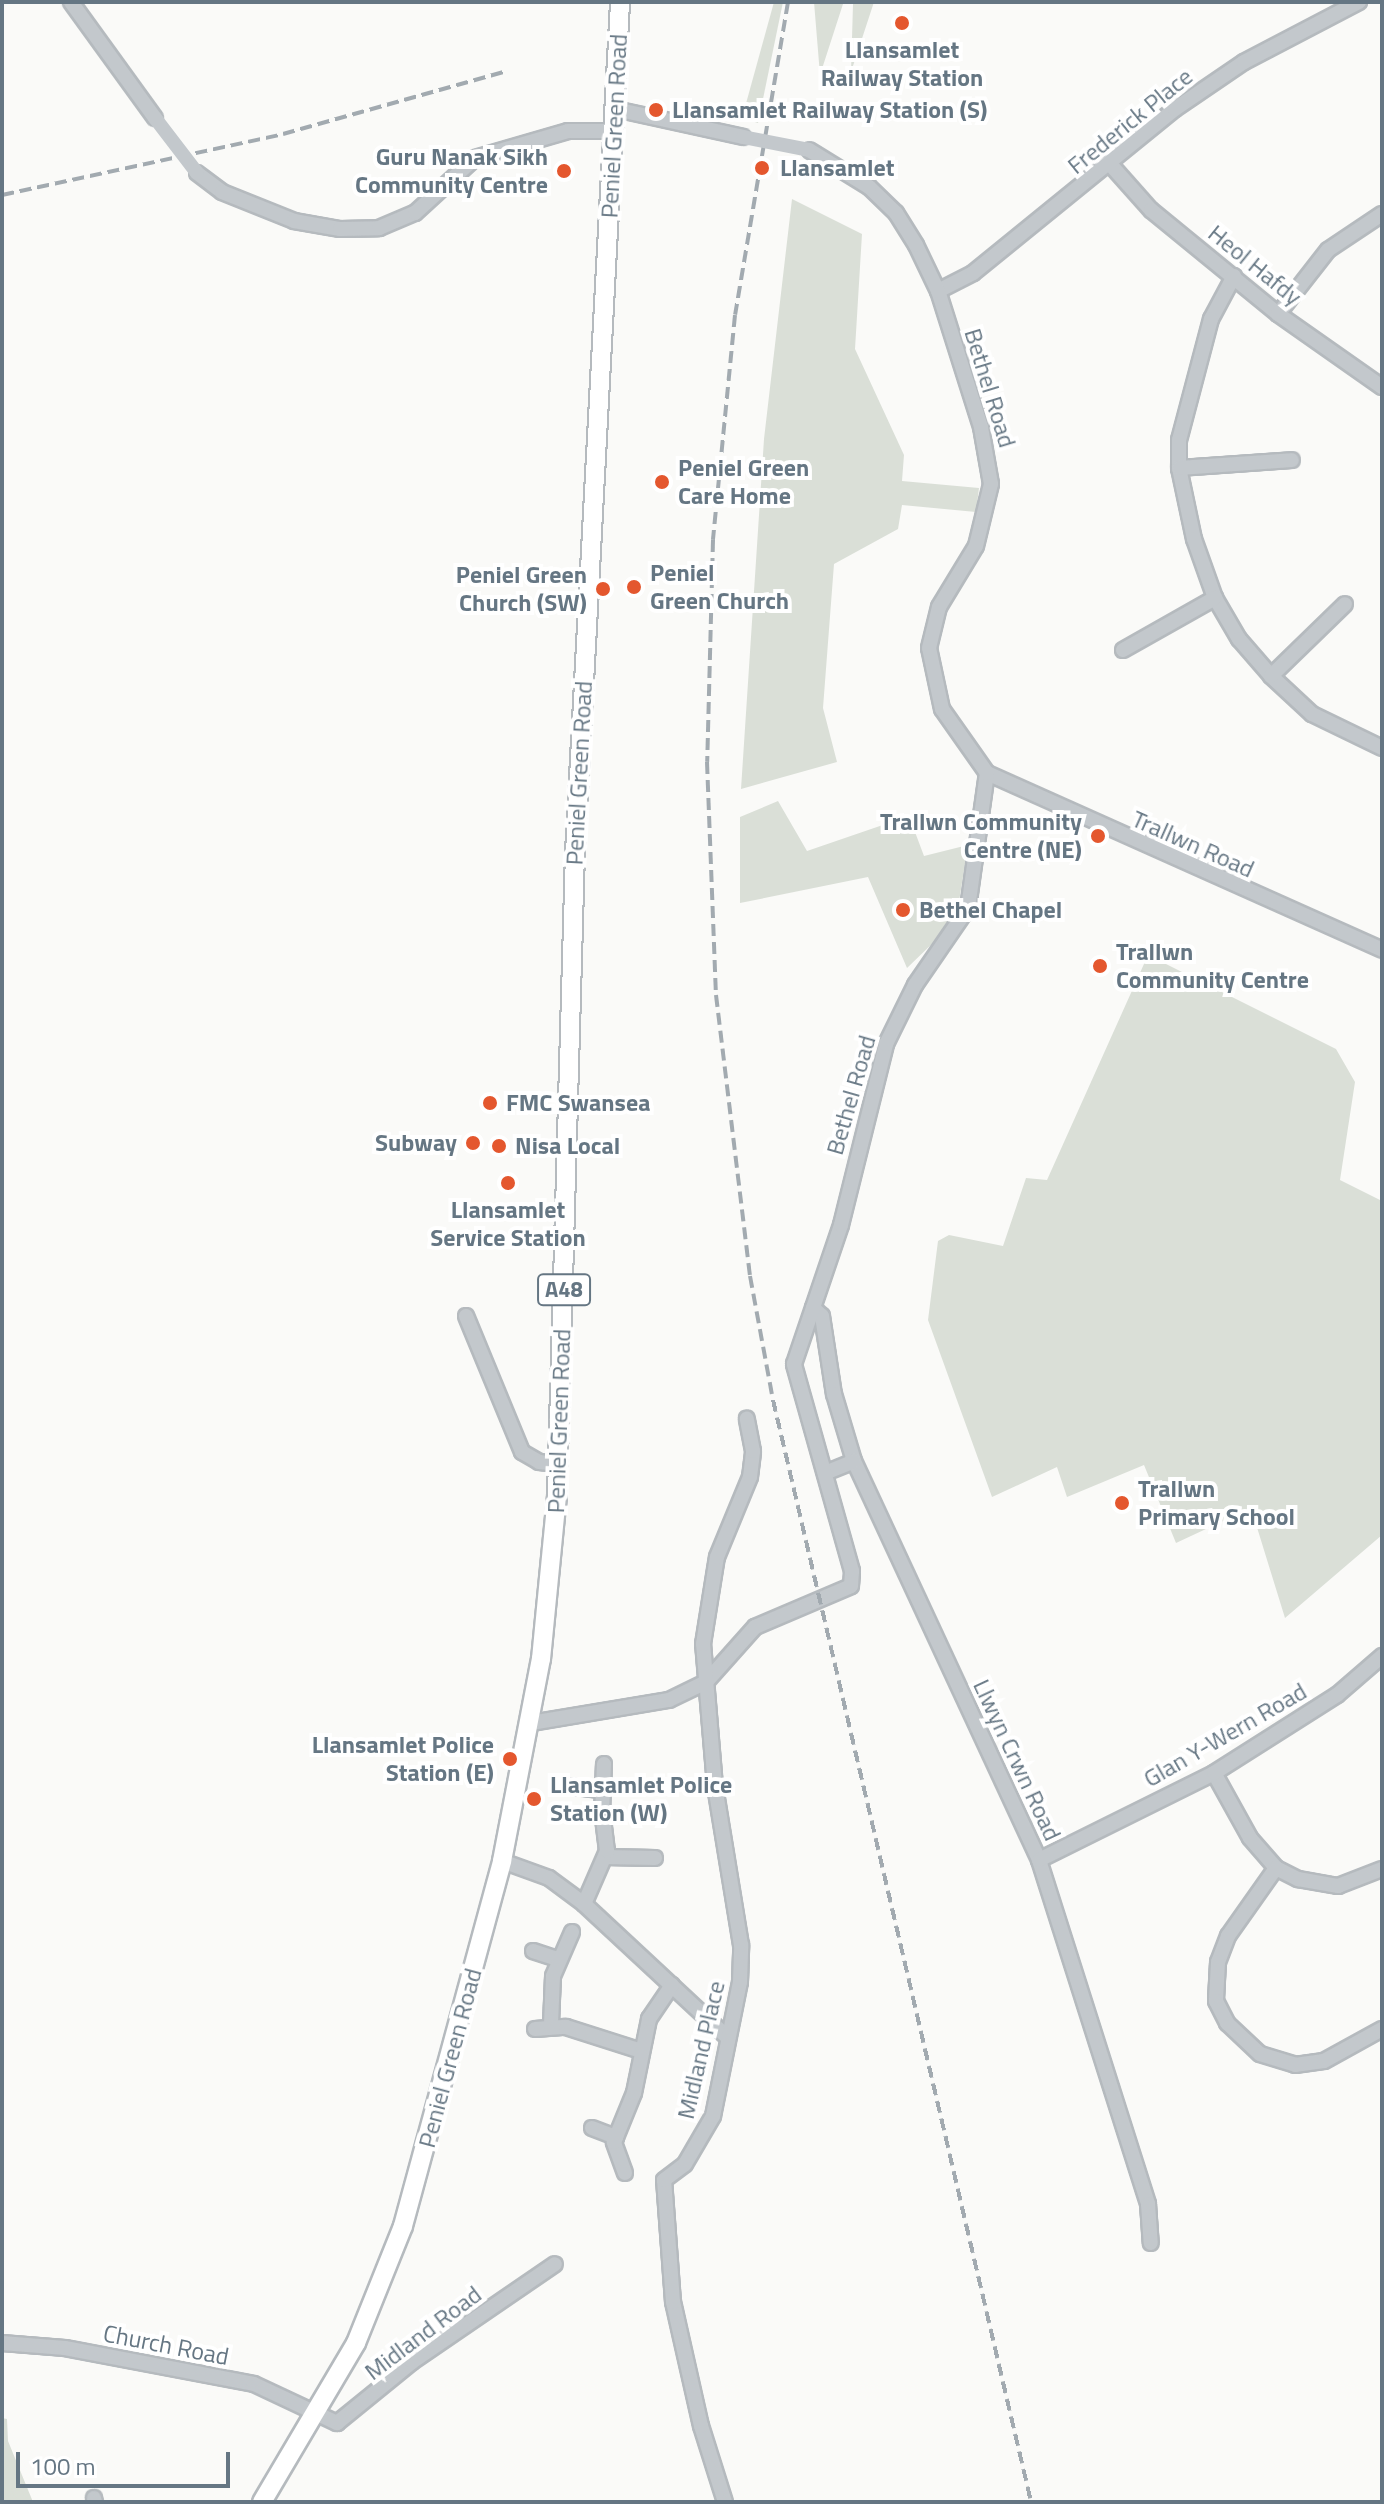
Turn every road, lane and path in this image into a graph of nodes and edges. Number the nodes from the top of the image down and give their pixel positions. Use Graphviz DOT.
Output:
graph roads {
  1 [pos="71,2"];
  2 [pos="620,2"];
  3 [pos="1359,2"];
  4 [pos="615,109"];
  5 [pos="614,131"];
  6 [pos="1110,164"];
  7 [pos="1382,214"];
  8 [pos="1234,276"];
  9 [pos="938,291"];
  10 [pos="1278,314"];
  11 [pos="1382,387"];
  12 [pos="1292,460"];
  13 [pos="1179,468"];
  14 [pos="1215,598"];
  15 [pos="1345,604"];
  16 [pos="1123,650"];
  17 [pos="1271,676"];
  18 [pos="1382,748"];
  19 [pos="987,773"];
  20 [pos="1382,950"];
  21 [pos="813,1308"];
  22 [pos="466,1316"];
  23 [pos="747,1419"];
  24 [pos="854,1461"];
  25 [pos="558,1464"];
  26 [pos="825,1473"];
  27 [pos="1382,1656"];
  28 [pos="706,1682"];
  29 [pos="531,1723"];
  30 [pos="604,1764"];
  31 [pos="1214,1773"];
  32 [pos="567,1786"];
  33 [pos="602,1790"];
  34 [pos="605,1857"];
  35 [pos="655,1858"];
  36 [pos="1039,1860"];
  37 [pos="502,1861"];
  38 [pos="1276,1868"];
  39 [pos="1382,1869"];
  40 [pos="584,1904"];
  41 [pos="572,1932"];
  42 [pos="533,1951"];
  43 [pos="558,1959"];
  44 [pos="672,1985"];
  45 [pos="551,2024"];
  46 [pos="535,2029"];
  47 [pos="1382,2029"];
  48 [pos="728,2038"];
  49 [pos="641,2051"];
  50 [pos="592,2128"];
  51 [pos="616,2137"];
  52 [pos="625,2173"];
  53 [pos="1151,2243"];
  54 [pos="555,2264"];
  55 [pos="2,2343"];
  56 [pos="316,2412"];
  57 [pos="263,2502"];
  58 [pos="725,2502"];
  1 -- 5 [label="street, bridge"];
  2 -- 4 [label="main road, Peniel Green Road / A48"];
  3 -- 6 [label="street, Frederick Place"];
  4 -- 5 [label="main road, Peniel Green Road / A48"];
  4 -- 9 [label="street, Bethel Road, bridge"];
  5 -- 25 [label="main road, Peniel Green Road / A48"];
  6 -- 8 [label="street, Heol Hafdy"];
  6 -- 9 [label="street, Frederick Place"];
  7 -- 10 [label="street"];
  8 -- 10 [label="street, Heol Hafdy"];
  8 -- 13 [label="street"];
  9 -- 19 [label="street, Bethel Road"];
  10 -- 11 [label="street, Heol Hafdy"];
  12 -- 13 [label="street"];
  13 -- 14 [label="street"];
  14 -- 16 [label="street"];
  14 -- 17 [label="street"];
  15 -- 17 [label="street"];
  17 -- 18 [label="street"];
  19 -- 20 [label="street, Trallwn Road"];
  19 -- 21 [label="street, Bethel Road"];
  21 -- 24 [label="street, Llwyn Crwn Road"];
  21 -- 26 [label="street, Bethel Road"];
  22 -- 25 [label="street"];
  23 -- 28 [label="street, Midland Place"];
  24 -- 26 [label="street"];
  24 -- 36 [label="street, Llwyn Crwn Road"];
  25 -- 29 [label="main road, Peniel Green Road / A48"];
  26 -- 28 [label="street, Bethel Road"];
  27 -- 31 [label="street, Glan Y-Wern Road"];
  28 -- 29 [label="street"];
  28 -- 48 [label="street, Midland Place"];
  29 -- 37 [label="main road, Peniel Green Road / A48"];
  30 -- 33 [label="street"];
  31 -- 36 [label="street, Glan Y-Wern Road"];
  31 -- 38 [label="street"];
  32 -- 33 [label="street"];
  33 -- 34 [label="street"];
  34 -- 35 [label="street"];
  34 -- 40 [label="street"];
  36 -- 53 [label="street, Llwyn Crwn Road"];
  37 -- 40 [label="street"];
  37 -- 56 [label="main road, Peniel Green Road / A48"];
  38 -- 39 [label="street"];
  38 -- 47 [label="street"];
  40 -- 44 [label="street"];
  41 -- 43 [label="street"];
  42 -- 43 [label="street"];
  43 -- 45 [label="street"];
  44 -- 48 [label="street"];
  44 -- 49 [label="street"];
  45 -- 46 [label="street"];
  45 -- 49 [label="street"];
  48 -- 58 [label="street, Midland Place"];
  49 -- 51 [label="street"];
  50 -- 51 [label="street"];
  51 -- 52 [label="street"];
  54 -- 56 [label="street, Midland Road"];
  55 -- 56 [label="street, Church Road"];
  56 -- 57 [label="main road, Peniel Green Road / A48"];
}
